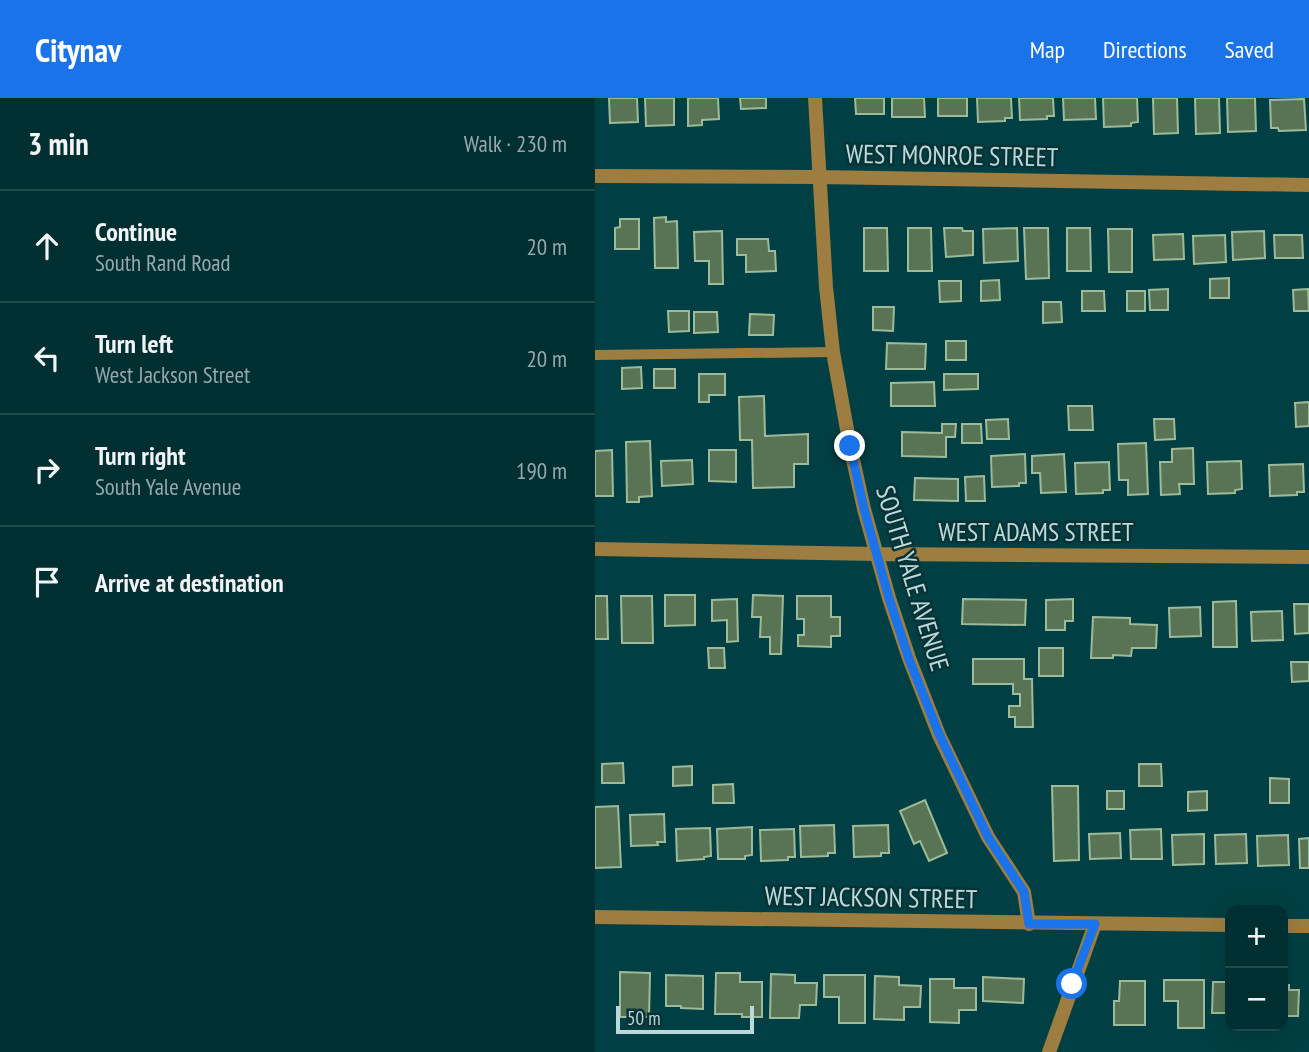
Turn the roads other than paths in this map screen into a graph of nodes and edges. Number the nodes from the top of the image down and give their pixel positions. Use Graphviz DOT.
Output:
graph roads {
  1 [pos="815,98"];
  2 [pos="595,176"];
  3 [pos="819,177"];
  4 [pos="1309,185"];
  5 [pos="834,352"];
  6 [pos="595,355"];
  7 [pos="595,549"];
  8 [pos="877,554"];
  9 [pos="1309,558"];
  10 [pos="595,917"];
  11 [pos="1029,924"];
  12 [pos="1095,924"];
  13 [pos="1225,925"];
  14 [pos="1288,926"];
  15 [pos="1309,926"];
  16 [pos="1049,1052"];
  1 -- 3 [label="street, SOUTH YALE AVENUE"];
  2 -- 3 [label="street, WEST MONROE STREET"];
  3 -- 4 [label="street, WEST MONROE STREET"];
  3 -- 5 [label="street, SOUTH YALE AVENUE"];
  5 -- 6 [label="lane"];
  5 -- 8 [label="street, SOUTH YALE AVENUE"];
  7 -- 8 [label="street, WEST ADAMS STREET"];
  8 -- 9 [label="street, WEST ADAMS STREET"];
  8 -- 11 [label="street, SOUTH YALE AVENUE"];
  10 -- 11 [label="street, WEST JACKSON STREET"];
  11 -- 12 [label="street, WEST JACKSON STREET"];
  12 -- 13 [label="street, WEST JACKSON STREET"];
  12 -- 16 [label="street"];
  14 -- 15 [label="street"];
}
